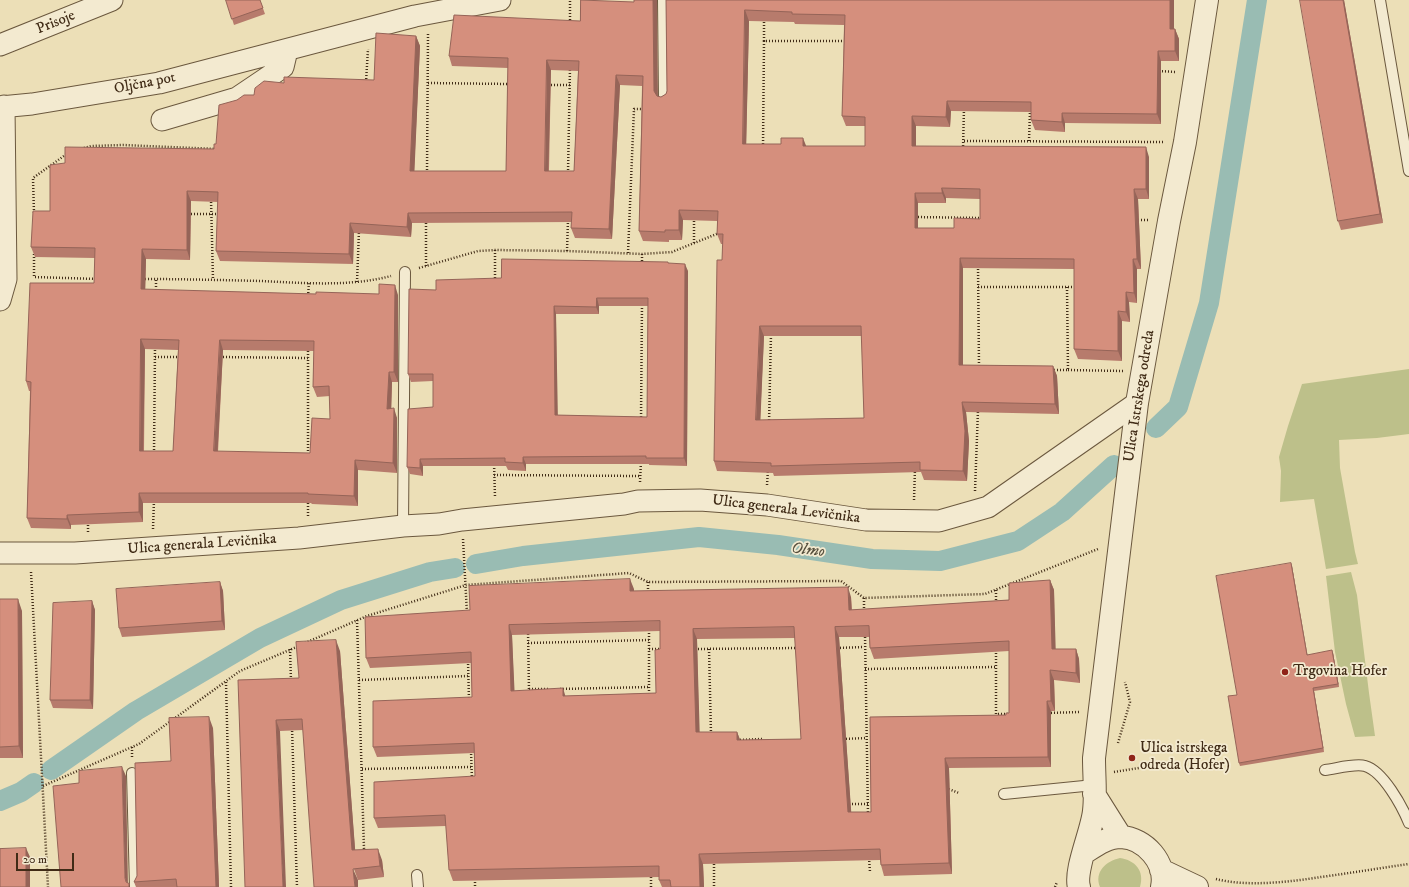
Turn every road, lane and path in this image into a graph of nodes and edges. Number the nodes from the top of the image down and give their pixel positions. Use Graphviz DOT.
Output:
graph roads {
  1 [pos="112,0"];
  2 [pos="500,0"];
  3 [pos="570,0"];
  4 [pos="663,0"];
  5 [pos="1207,0"];
  6 [pos="1380,0"];
  7 [pos="429,13"];
  8 [pos="764,14"];
  9 [pos="570,23"];
  10 [pos="369,28"];
  11 [pos="764,41"];
  12 [pos="854,41"];
  13 [pos="0,45"];
  14 [pos="287,50"];
  15 [pos="570,62"];
  16 [pos="1156,71"];
  17 [pos="1195,72"];
  18 [pos="366,83"];
  19 [pos="428,83"];
  20 [pos="514,84"];
  21 [pos="546,85"];
  22 [pos="570,85"];
  23 [pos="664,101"];
  24 [pos="964,102"];
  25 [pos="1030,105"];
  26 [pos="2,106"];
  27 [pos="162,120"];
  28 [pos="964,141"];
  29 [pos="1030,141"];
  30 [pos="1184,142"];
  31 [pos="763,146"];
  32 [pos="770,146"];
  33 [pos="956,148"];
  34 [pos="212,149"];
  35 [pos="220,149"];
  36 [pos="77,150"];
  37 [pos="70,152"];
  38 [pos="762,154"];
  39 [pos="212,156"];
  40 [pos="1409,171"];
  41 [pos="427,173"];
  42 [pos="435,173"];
  43 [pos="568,176"];
  44 [pos="427,181"];
  45 [pos="211,192"];
  46 [pos="694,212"];
  47 [pos="34,213"];
  48 [pos="41,213"];
  49 [pos="5,214"];
  50 [pos="187,214"];
  51 [pos="211,214"];
  52 [pos="226,214"];
  53 [pos="568,214"];
  54 [pos="910,217"];
  55 [pos="918,217"];
  56 [pos="979,218"];
  57 [pos="986,218"];
  58 [pos="34,220"];
  59 [pos="426,220"];
  60 [pos="1130,220"];
  61 [pos="1169,221"];
  62 [pos="917,225"];
  63 [pos="979,225"];
  64 [pos="359,230"];
  65 [pos="720,232"];
  66 [pos="694,243"];
  67 [pos="34,249"];
  68 [pos="495,250"];
  69 [pos="567,251"];
  70 [pos="628,253"];
  71 [pos="642,254"];
  72 [pos="978,264"];
  73 [pos="426,266"];
  74 [pos="642,270"];
  75 [pos="405,272"];
  76 [pos="91,279"];
  77 [pos="99,279"];
  78 [pos="134,279"];
  79 [pos="156,279"];
  80 [pos="213,280"];
  81 [pos="357,282"];
  82 [pos="308,283"];
  83 [pos="91,286"];
  84 [pos="978,287"];
  85 [pos="1067,287"];
  86 [pos="1082,287"];
  87 [pos="495,289"];
  88 [pos="156,295"];
  89 [pos="308,298"];
  90 [pos="0,300"];
  91 [pos="642,302"];
  92 [pos="771,333"];
  93 [pos="155,342"];
  94 [pos="308,343"];
  95 [pos="155,357"];
  96 [pos="186,357"];
  97 [pos="216,358"];
  98 [pos="308,358"];
  99 [pos="979,370"];
  100 [pos="1045,370"];
  101 [pos="1068,370"];
  102 [pos="1142,371"];
  103 [pos="1137,403"];
  104 [pos="978,404"];
  105 [pos="641,421"];
  106 [pos="769,428"];
  107 [pos="308,459"];
  108 [pos="494,459"];
  109 [pos="154,460"];
  110 [pos="641,460"];
  111 [pos="768,466"];
  112 [pos="915,466"];
  113 [pos="494,474"];
  114 [pos="641,476"];
  115 [pos="154,492"];
  116 [pos="308,498"];
  117 [pos="638,501"];
  118 [pos="767,505"];
  119 [pos="975,511"];
  120 [pos="88,513"];
  121 [pos="496,518"];
  122 [pos="462,520"];
  123 [pos="913,520"];
  124 [pos="403,526"];
  125 [pos="308,537"];
  126 [pos="1120,541"];
  127 [pos="153,548"];
  128 [pos="87,552"];
  129 [pos="0,553"];
  130 [pos="30,553"];
  131 [pos="648,582"];
  132 [pos="466,585"];
  133 [pos="996,589"];
  134 [pos="648,596"];
  135 [pos="864,598"];
  136 [pos="996,605"];
  137 [pos="864,614"];
  138 [pos="467,615"];
  139 [pos="357,620"];
  140 [pos="649,626"];
  141 [pos="528,627"];
  142 [pos="865,630"];
  143 [pos="649,640"];
  144 [pos="528,643"];
  145 [pos="996,644"];
  146 [pos="863,647"];
  147 [pos="709,648"];
  148 [pos="801,648"];
  149 [pos="832,648"];
  150 [pos="290,649"];
  151 [pos="649,649"];
  152 [pos="664,649"];
  153 [pos="694,649"];
  154 [pos="468,661"];
  155 [pos="996,667"];
  156 [pos="865,669"];
  157 [pos="469,676"];
  158 [pos="359,680"];
  159 [pos="226,681"];
  160 [pos="291,681"];
  161 [pos="649,687"];
  162 [pos="529,689"];
  163 [pos="552,689"];
  164 [pos="559,689"];
  165 [pos="529,697"];
  166 [pos="649,702"];
  167 [pos="470,706"];
  168 [pos="1099,712"];
  169 [pos="1043,713"];
  170 [pos="1012,714"];
  171 [pos="292,721"];
  172 [pos="867,738"];
  173 [pos="766,739"];
  174 [pos="836,739"];
  175 [pos="711,740"];
  176 [pos="734,740"];
  177 [pos="471,744"];
  178 [pos="1151,766"];
  179 [pos="471,767"];
  180 [pos="362,769"];
  181 [pos="1325,770"];
  182 [pos="132,773"];
  183 [pos="472,782"];
  184 [pos="1094,785"];
  185 [pos="43,786"];
  186 [pos="868,786"];
  187 [pos="875,786"];
  188 [pos="945,787"];
  189 [pos="959,793"];
  190 [pos="1004,794"];
  191 [pos="845,804"];
  192 [pos="868,804"];
  193 [pos="868,819"];
  194 [pos="1409,823"];
  195 [pos="1122,837"];
  196 [pos="364,849"];
  197 [pos="1084,853"];
  198 [pos="714,857"];
  199 [pos="869,857"];
  200 [pos="1409,864"];
  201 [pos="651,872"];
  202 [pos="870,872"];
  203 [pos="474,873"];
  204 [pos="417,875"];
  205 [pos="1161,878"];
  206 [pos="1206,883"];
  207 [pos="1077,886"];
  208 [pos="48,887"];
  209 [pos="135,887"];
  210 [pos="231,887"];
  211 [pos="297,887"];
  212 [pos="418,887"];
  213 [pos="475,887"];
  214 [pos="651,887"];
  215 [pos="714,887"];
  1 -- 13 [label="street, Prisoje"];
  2 -- 7 [label="street, Oljčna pot"];
  3 -- 9 [label="path"];
  4 -- 23 [label="lane"];
  5 -- 17 [label="street, Ulica Istrskega odreda"];
  6 -- 40 [label="lane"];
  7 -- 10 [label="street, Oljčna pot"];
  7 -- 19 [label="path"];
  8 -- 11 [label="path"];
  10 -- 14 [label="street, Oljčna pot"];
  10 -- 18 [label="path"];
  11 -- 12 [label="path"];
  11 -- 31 [label="path"];
  14 -- 26 [label="street, Oljčna pot"];
  14 -- 27 [label="street"];
  15 -- 22 [label="path"];
  16 -- 17 [label="path"];
  17 -- 30 [label="street, Ulica Istrskega odreda"];
  19 -- 20 [label="path"];
  19 -- 41 [label="path"];
  21 -- 22 [label="path"];
  22 -- 43 [label="path"];
  23 -- 70 [label="path"];
  24 -- 28 [label="path"];
  25 -- 29 [label="path"];
  26 -- 49 [label="street"];
  28 -- 29 [label="path"];
  28 -- 33 [label="path"];
  29 -- 30 [label="path"];
  30 -- 61 [label="street, Ulica Istrskega odreda"];
  31 -- 32 [label="path"];
  31 -- 38 [label="path"];
  34 -- 35 [label="path"];
  34 -- 36 [label="path"];
  34 -- 39 [label="path"];
  37 -- 47 [label="path"];
  41 -- 42 [label="path"];
  41 -- 44 [label="path"];
  45 -- 51 [label="path"];
  46 -- 66 [label="path"];
  47 -- 48 [label="path"];
  47 -- 49 [label="path"];
  47 -- 58 [label="path"];
  49 -- 90 [label="street"];
  50 -- 51 [label="path"];
  51 -- 52 [label="path"];
  51 -- 80 [label="path"];
  53 -- 69 [label="path"];
  54 -- 55 [label="path"];
  55 -- 56 [label="path"];
  55 -- 62 [label="path"];
  56 -- 57 [label="path"];
  56 -- 63 [label="path"];
  59 -- 73 [label="path"];
  60 -- 61 [label="path"];
  61 -- 102 [label="street, Ulica Istrskega odreda"];
  64 -- 81 [label="path"];
  65 -- 66 [label="path"];
  66 -- 71 [label="path"];
  67 -- 76 [label="path"];
  68 -- 69 [label="path"];
  68 -- 73 [label="path"];
  68 -- 87 [label="path"];
  69 -- 70 [label="path"];
  70 -- 71 [label="path"];
  71 -- 74 [label="path"];
  72 -- 84 [label="path"];
  73 -- 75 [label="path"];
  75 -- 81 [label="path"];
  75 -- 124 [label="lane"];
  76 -- 77 [label="path"];
  76 -- 83 [label="path"];
  78 -- 79 [label="path"];
  79 -- 80 [label="path"];
  79 -- 88 [label="path"];
  80 -- 82 [label="path"];
  81 -- 82 [label="path"];
  82 -- 89 [label="path"];
  84 -- 85 [label="path"];
  84 -- 99 [label="path"];
  85 -- 86 [label="path"];
  85 -- 101 [label="path"];
  91 -- 105 [label="path"];
  92 -- 106 [label="path"];
  93 -- 95 [label="path"];
  94 -- 98 [label="path"];
  95 -- 96 [label="path"];
  95 -- 109 [label="path"];
  97 -- 98 [label="path"];
  98 -- 107 [label="path"];
  100 -- 101 [label="path"];
  101 -- 102 [label="path"];
  102 -- 103 [label="street, Ulica Istrskega odreda"];
  103 -- 119 [label="street, Ulica generala Levičnika"];
  103 -- 126 [label="street, Ulica Istrskega odreda"];
  104 -- 119 [label="path"];
  108 -- 113 [label="path"];
  110 -- 114 [label="path"];
  111 -- 118 [label="path"];
  112 -- 123 [label="path"];
  113 -- 114 [label="path"];
  113 -- 121 [label="path"];
  114 -- 117 [label="path"];
  115 -- 127 [label="path"];
  116 -- 125 [label="path"];
  117 -- 118 [label="street, Ulica generala Levičnika"];
  117 -- 121 [label="street, Ulica generala Levičnika"];
  118 -- 123 [label="street, Ulica generala Levičnika"];
  119 -- 123 [label="street, Ulica generala Levičnika"];
  120 -- 128 [label="path"];
  121 -- 122 [label="street, Ulica generala Levičnika"];
  122 -- 124 [label="street, Ulica generala Levičnika"];
  122 -- 132 [label="path"];
  124 -- 125 [label="street, Ulica generala Levičnika"];
  125 -- 127 [label="street, Ulica generala Levičnika"];
  126 -- 133 [label="path"];
  126 -- 168 [label="street, Ulica Istrskega odreda"];
  127 -- 128 [label="street, Ulica generala Levičnika"];
  128 -- 130 [label="street, Ulica generala Levičnika"];
  129 -- 130 [label="street, Ulica generala Levičnika"];
  130 -- 185 [label="path"];
  131 -- 132 [label="path"];
  131 -- 134 [label="path"];
  131 -- 135 [label="path"];
  132 -- 138 [label="path"];
  132 -- 139 [label="path"];
  133 -- 135 [label="path"];
  133 -- 136 [label="path"];
  135 -- 137 [label="path"];
  139 -- 150 [label="path"];
  139 -- 158 [label="path"];
  140 -- 143 [label="path"];
  141 -- 144 [label="path"];
  142 -- 156 [label="path"];
  143 -- 144 [label="path"];
  143 -- 151 [label="path"];
  144 -- 162 [label="path"];
  145 -- 155 [label="path"];
  146 -- 149 [label="path"];
  147 -- 148 [label="path"];
  147 -- 153 [label="path"];
  147 -- 175 [label="path"];
  150 -- 159 [label="path"];
  150 -- 160 [label="path"];
  151 -- 152 [label="path"];
  151 -- 161 [label="path"];
  154 -- 157 [label="path"];
  155 -- 156 [label="path"];
  155 -- 170 [label="path"];
  156 -- 172 [label="path"];
  157 -- 158 [label="path"];
  157 -- 167 [label="path"];
  158 -- 180 [label="path"];
  159 -- 185 [label="path"];
  159 -- 210 [label="path"];
  161 -- 164 [label="path"];
  161 -- 166 [label="path"];
  162 -- 163 [label="path"];
  162 -- 165 [label="path"];
  168 -- 169 [label="path"];
  168 -- 184 [label="street, Ulica Istrskega odreda"];
  171 -- 211 [label="path"];
  172 -- 174 [label="path"];
  172 -- 186 [label="path"];
  173 -- 176 [label="path"];
  177 -- 179 [label="path"];
  178 -- 184 [label="path"];
  179 -- 180 [label="path"];
  179 -- 183 [label="path"];
  180 -- 196 [label="path"];
  181 -- 194 [label="lane"];
  182 -- 209 [label="lane"];
  184 -- 190 [label="lane"];
  184 -- 195 [label="street"];
  184 -- 197 [label="street"];
  185 -- 208 [label="path"];
  186 -- 187 [label="path"];
  186 -- 192 [label="path"];
  188 -- 189 [label="path"];
  191 -- 192 [label="path"];
  192 -- 193 [label="path"];
  195 -- 197 [label="street"];
  195 -- 205 [label="street"];
  197 -- 207 [label="street"];
  198 -- 215 [label="path"];
  199 -- 202 [label="path"];
  200 -- 206 [label="path"];
  201 -- 214 [label="path"];
  203 -- 213 [label="path"];
  204 -- 212 [label="lane"];
  205 -- 206 [label="street"];
}
